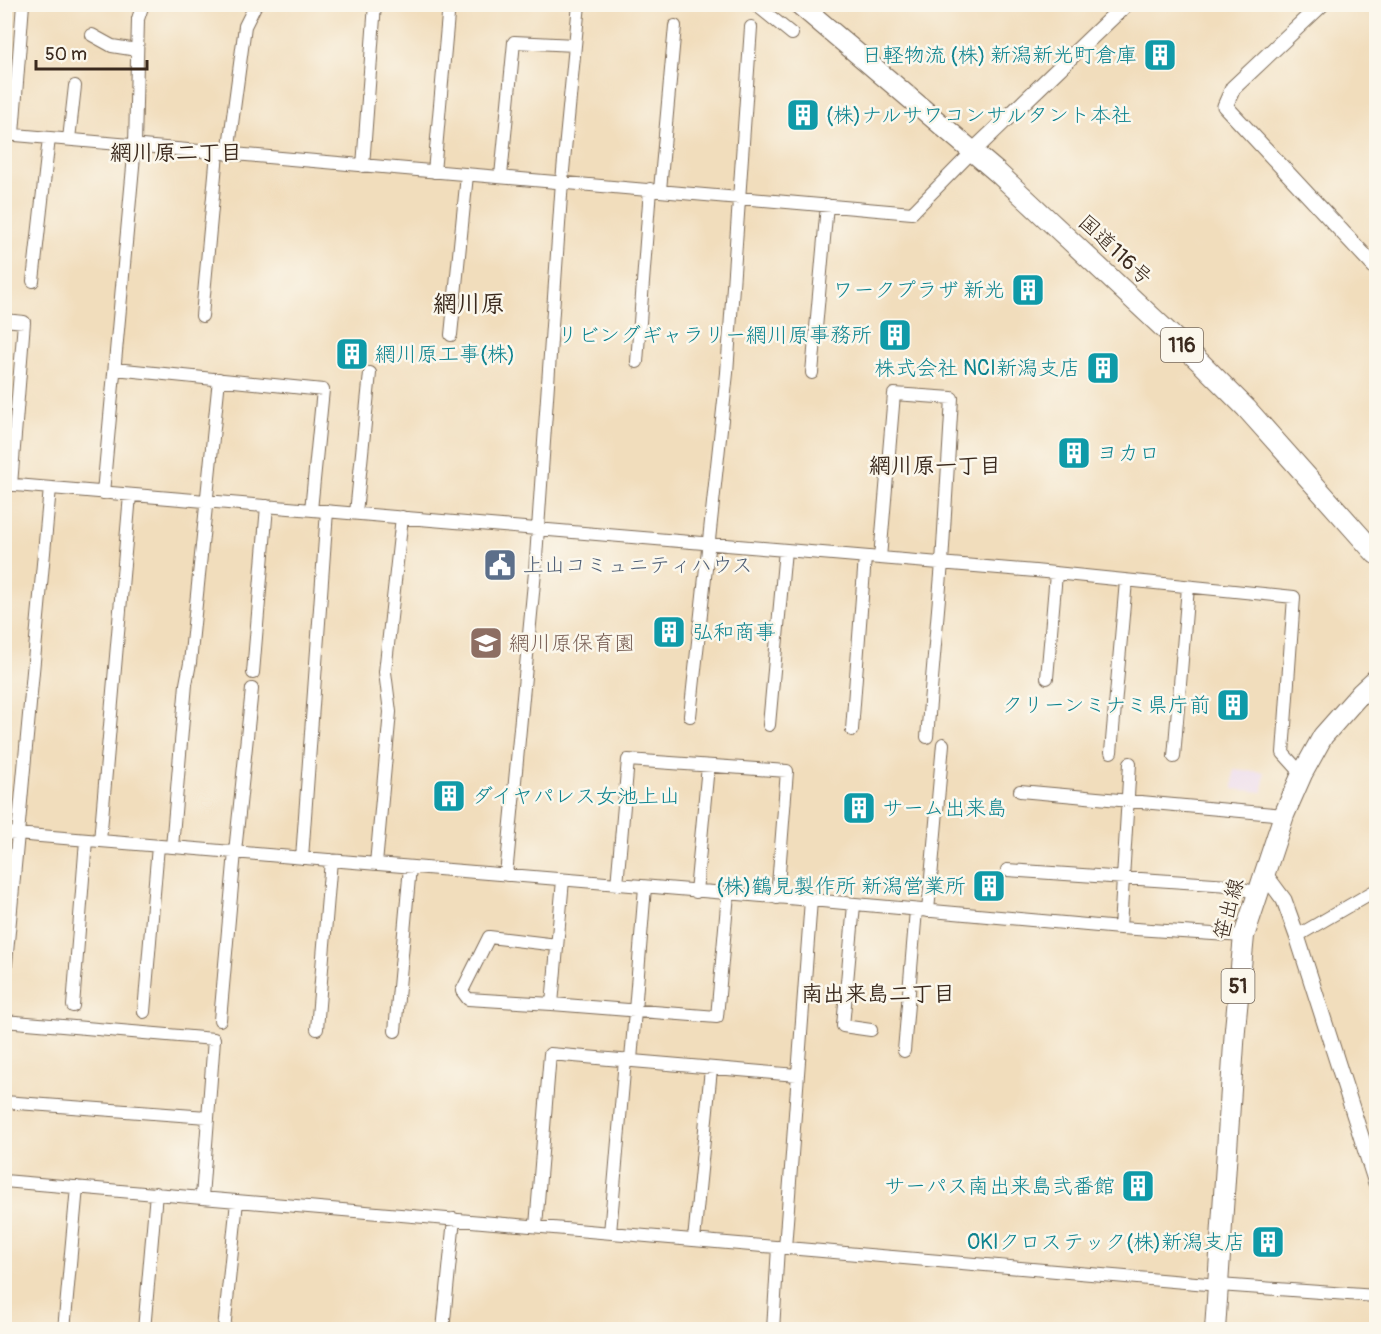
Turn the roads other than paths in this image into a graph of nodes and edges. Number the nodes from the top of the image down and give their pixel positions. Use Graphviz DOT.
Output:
graph roads {
  1 [pos="23,4"];
  2 [pos="143,4"];
  3 [pos="256,4"];
  4 [pos="375,4"];
  5 [pos="449,4"];
  6 [pos="579,4"];
  7 [pos="755,4"];
  8 [pos="799,4"];
  9 [pos="1126,4"];
  10 [pos="1322,4"];
  11 [pos="675,26"];
  12 [pos="751,27"];
  13 [pos="792,34"];
  14 [pos="92,35"];
  15 [pos="575,45"];
  16 [pos="137,50"];
  17 [pos="75,86"];
  18 [pos="9,134"];
  19 [pos="49,138"];
  20 [pos="69,140"];
  21 [pos="135,145"];
  22 [pos="973,151"];
  23 [pos="222,153"];
  24 [pos="363,166"];
  25 [pos="434,172"];
  26 [pos="467,175"];
  27 [pos="501,176"];
  28 [pos="562,181"];
  29 [pos="655,190"];
  30 [pos="740,198"];
  31 [pos="827,205"];
  32 [pos="1377,268"];
  33 [pos="33,281"];
  34 [pos="202,316"];
  35 [pos="4,320"];
  36 [pos="451,335"];
  37 [pos="637,362"];
  38 [pos="115,369"];
  39 [pos="812,373"];
  40 [pos="370,374"];
  41 [pos="219,379"];
  42 [pos="8,484"];
  43 [pos="50,488"];
  44 [pos="103,493"];
  45 [pos="130,495"];
  46 [pos="206,501"];
  47 [pos="267,506"];
  48 [pos="311,510"];
  49 [pos="327,511"];
  50 [pos="356,513"];
  51 [pos="402,517"];
  52 [pos="538,528"];
  53 [pos="709,543"];
  54 [pos="785,550"];
  55 [pos="1377,554"];
  56 [pos="865,557"];
  57 [pos="880,558"];
  58 [pos="942,563"];
  59 [pos="1056,574"];
  60 [pos="1126,581"];
  61 [pos="1188,587"];
  62 [pos="253,673"];
  63 [pos="1047,678"];
  64 [pos="1377,679"];
  65 [pos="252,689"];
  66 [pos="690,717"];
  67 [pos="769,725"];
  68 [pos="852,730"];
  69 [pos="927,738"];
  70 [pos="943,744"];
  71 [pos="1111,752"];
  72 [pos="1174,757"];
  73 [pos="1130,763"];
  74 [pos="708,766"];
  75 [pos="1302,774"];
  76 [pos="1020,791"];
  77 [pos="1128,802"];
  78 [pos="1284,814"];
  79 [pos="4,833"];
  80 [pos="19,835"];
  81 [pos="86,840"];
  82 [pos="100,841"];
  83 [pos="158,846"];
  84 [pos="172,847"];
  85 [pos="235,852"];
  86 [pos="302,858"];
  87 [pos="331,860"];
  88 [pos="376,864"];
  89 [pos="410,867"];
  90 [pos="1007,870"];
  91 [pos="1264,873"];
  92 [pos="506,875"];
  93 [pos="1122,878"];
  94 [pos="563,880"];
  95 [pos="617,885"];
  96 [pos="645,887"];
  97 [pos="1377,890"];
  98 [pos="696,892"];
  99 [pos="1257,893"];
  100 [pos="728,894"];
  101 [pos="777,898"];
  102 [pos="811,900"];
  103 [pos="854,904"];
  104 [pos="922,911"];
  105 [pos="1120,928"];
  106 [pos="1244,936"];
  107 [pos="1297,936"];
  108 [pos="557,945"];
  109 [pos="4,985"];
  110 [pos="552,1004"];
  111 [pos="73,1006"];
  112 [pos="634,1011"];
  113 [pos="144,1012"];
  114 [pos="220,1020"];
  115 [pos="4,1021"];
  116 [pos="316,1029"];
  117 [pos="871,1030"];
  118 [pos="395,1031"];
  119 [pos="903,1051"];
  120 [pos="628,1060"];
  121 [pos="711,1069"];
  122 [pos="797,1075"];
  123 [pos="4,1102"];
  124 [pos="207,1116"];
  125 [pos="4,1181"];
  126 [pos="1377,1183"];
  127 [pos="78,1187"];
  128 [pos="156,1193"];
  129 [pos="202,1197"];
  130 [pos="237,1201"];
  131 [pos="454,1219"];
  132 [pos="536,1226"];
  133 [pos="610,1233"];
  134 [pos="694,1240"];
  135 [pos="782,1248"];
  136 [pos="1219,1285"];
  137 [pos="1377,1296"];
  138 [pos="64,1329"];
  139 [pos="144,1329"];
  140 [pos="224,1329"];
  141 [pos="442,1329"];
  142 [pos="773,1329"];
  143 [pos="1215,1329"];
  1 -- 18 [label="street"];
  2 -- 16 [label="street"];
  3 -- 23 [label="street"];
  4 -- 24 [label="street"];
  5 -- 25 [label="street"];
  6 -- 15 [label="street"];
  7 -- 13 [label="street"];
  8 -- 22 [label="main road, 国道116号 / 116"];
  9 -- 22 [label="street"];
  10 -- 32 [label="street"];
  11 -- 29 [label="street"];
  12 -- 30 [label="street"];
  14 -- 16 [label="street"];
  15 -- 27 [label="street"];
  15 -- 28 [label="street"];
  16 -- 21 [label="street"];
  17 -- 20 [label="street"];
  18 -- 19 [label="street"];
  19 -- 20 [label="street"];
  19 -- 33 [label="street"];
  20 -- 21 [label="street"];
  21 -- 23 [label="street"];
  21 -- 38 [label="street"];
  22 -- 31 [label="street"];
  22 -- 55 [label="main road, 国道116号 / 116"];
  23 -- 24 [label="street"];
  23 -- 34 [label="street"];
  24 -- 25 [label="street"];
  25 -- 26 [label="street"];
  26 -- 27 [label="street"];
  26 -- 36 [label="street"];
  27 -- 28 [label="street"];
  28 -- 29 [label="street"];
  28 -- 52 [label="street"];
  29 -- 30 [label="street"];
  29 -- 37 [label="street"];
  30 -- 31 [label="street"];
  30 -- 53 [label="street"];
  31 -- 39 [label="street"];
  35 -- 42 [label="street"];
  38 -- 41 [label="street"];
  38 -- 44 [label="street"];
  40 -- 50 [label="street"];
  41 -- 46 [label="street"];
  41 -- 48 [label="street"];
  42 -- 43 [label="street"];
  43 -- 44 [label="street"];
  43 -- 80 [label="street"];
  44 -- 45 [label="street"];
  45 -- 46 [label="street"];
  45 -- 82 [label="street"];
  46 -- 47 [label="street"];
  46 -- 84 [label="street"];
  47 -- 48 [label="street"];
  47 -- 62 [label="street"];
  48 -- 49 [label="street"];
  49 -- 50 [label="street"];
  49 -- 86 [label="street"];
  50 -- 51 [label="street"];
  51 -- 52 [label="street"];
  51 -- 88 [label="street"];
  52 -- 53 [label="street"];
  52 -- 92 [label="street"];
  53 -- 54 [label="street"];
  53 -- 66 [label="street"];
  54 -- 56 [label="street"];
  54 -- 67 [label="street"];
  56 -- 57 [label="street"];
  56 -- 68 [label="street"];
  57 -- 58 [label="street"];
  57 -- 58 [label="street"];
  58 -- 59 [label="street"];
  58 -- 69 [label="street"];
  59 -- 60 [label="street"];
  59 -- 63 [label="street"];
  60 -- 61 [label="street"];
  60 -- 71 [label="street"];
  61 -- 72 [label="street"];
  61 -- 75 [label="street"];
  64 -- 75 [label="main road, 笹出線 / 51"];
  65 -- 85 [label="street"];
  70 -- 104 [label="street"];
  73 -- 77 [label="street"];
  74 -- 95 [label="street"];
  74 -- 98 [label="street"];
  74 -- 101 [label="street"];
  75 -- 78 [label="main road, 笹出線 / 51"];
  76 -- 77 [label="street"];
  77 -- 78 [label="street"];
  77 -- 93 [label="street"];
  78 -- 91 [label="main road, 笹出線 / 51"];
  79 -- 80 [label="street"];
  80 -- 81 [label="street"];
  80 -- 109 [label="street"];
  81 -- 82 [label="street"];
  81 -- 111 [label="street"];
  82 -- 83 [label="street"];
  83 -- 84 [label="street"];
  83 -- 113 [label="street"];
  84 -- 85 [label="street"];
  85 -- 86 [label="street"];
  85 -- 114 [label="street"];
  86 -- 87 [label="street"];
  87 -- 88 [label="street"];
  87 -- 116 [label="street"];
  88 -- 89 [label="street"];
  89 -- 92 [label="street"];
  89 -- 118 [label="street"];
  90 -- 93 [label="street"];
  91 -- 99 [label="main road, 笹出線 / 51"];
  91 -- 107 [label="street"];
  92 -- 94 [label="street"];
  93 -- 99 [label="street"];
  93 -- 105 [label="street"];
  94 -- 95 [label="street"];
  94 -- 108 [label="street"];
  95 -- 96 [label="street"];
  96 -- 98 [label="street"];
  96 -- 112 [label="street"];
  97 -- 107 [label="street"];
  98 -- 100 [label="street"];
  99 -- 106 [label="main road, 笹出線 / 51"];
  100 -- 101 [label="street"];
  100 -- 112 [label="street"];
  101 -- 102 [label="street"];
  102 -- 103 [label="street"];
  102 -- 122 [label="street"];
  103 -- 104 [label="street"];
  103 -- 117 [label="street"];
  104 -- 105 [label="street"];
  104 -- 119 [label="street"];
  105 -- 106 [label="street"];
  106 -- 136 [label="main road, 笹出線 / 51"];
  107 -- 126 [label="street"];
  108 -- 110 [label="street"];
  108 -- 110 [label="street"];
  110 -- 112 [label="street"];
  112 -- 120 [label="street"];
  115 -- 124 [label="street"];
  120 -- 121 [label="street"];
  120 -- 132 [label="street"];
  120 -- 133 [label="street"];
  121 -- 122 [label="street"];
  121 -- 134 [label="street"];
  122 -- 135 [label="street"];
  123 -- 124 [label="street"];
  124 -- 129 [label="street"];
  125 -- 127 [label="street"];
  127 -- 128 [label="street"];
  127 -- 138 [label="street"];
  128 -- 129 [label="street"];
  128 -- 139 [label="street"];
  129 -- 130 [label="street"];
  130 -- 131 [label="street"];
  130 -- 140 [label="street"];
  131 -- 132 [label="street"];
  131 -- 141 [label="street"];
  132 -- 133 [label="street"];
  133 -- 134 [label="street"];
  134 -- 135 [label="street"];
  135 -- 136 [label="street"];
  135 -- 142 [label="street"];
  136 -- 137 [label="street"];
  136 -- 143 [label="main road, 笹出線 / 51"];
}
